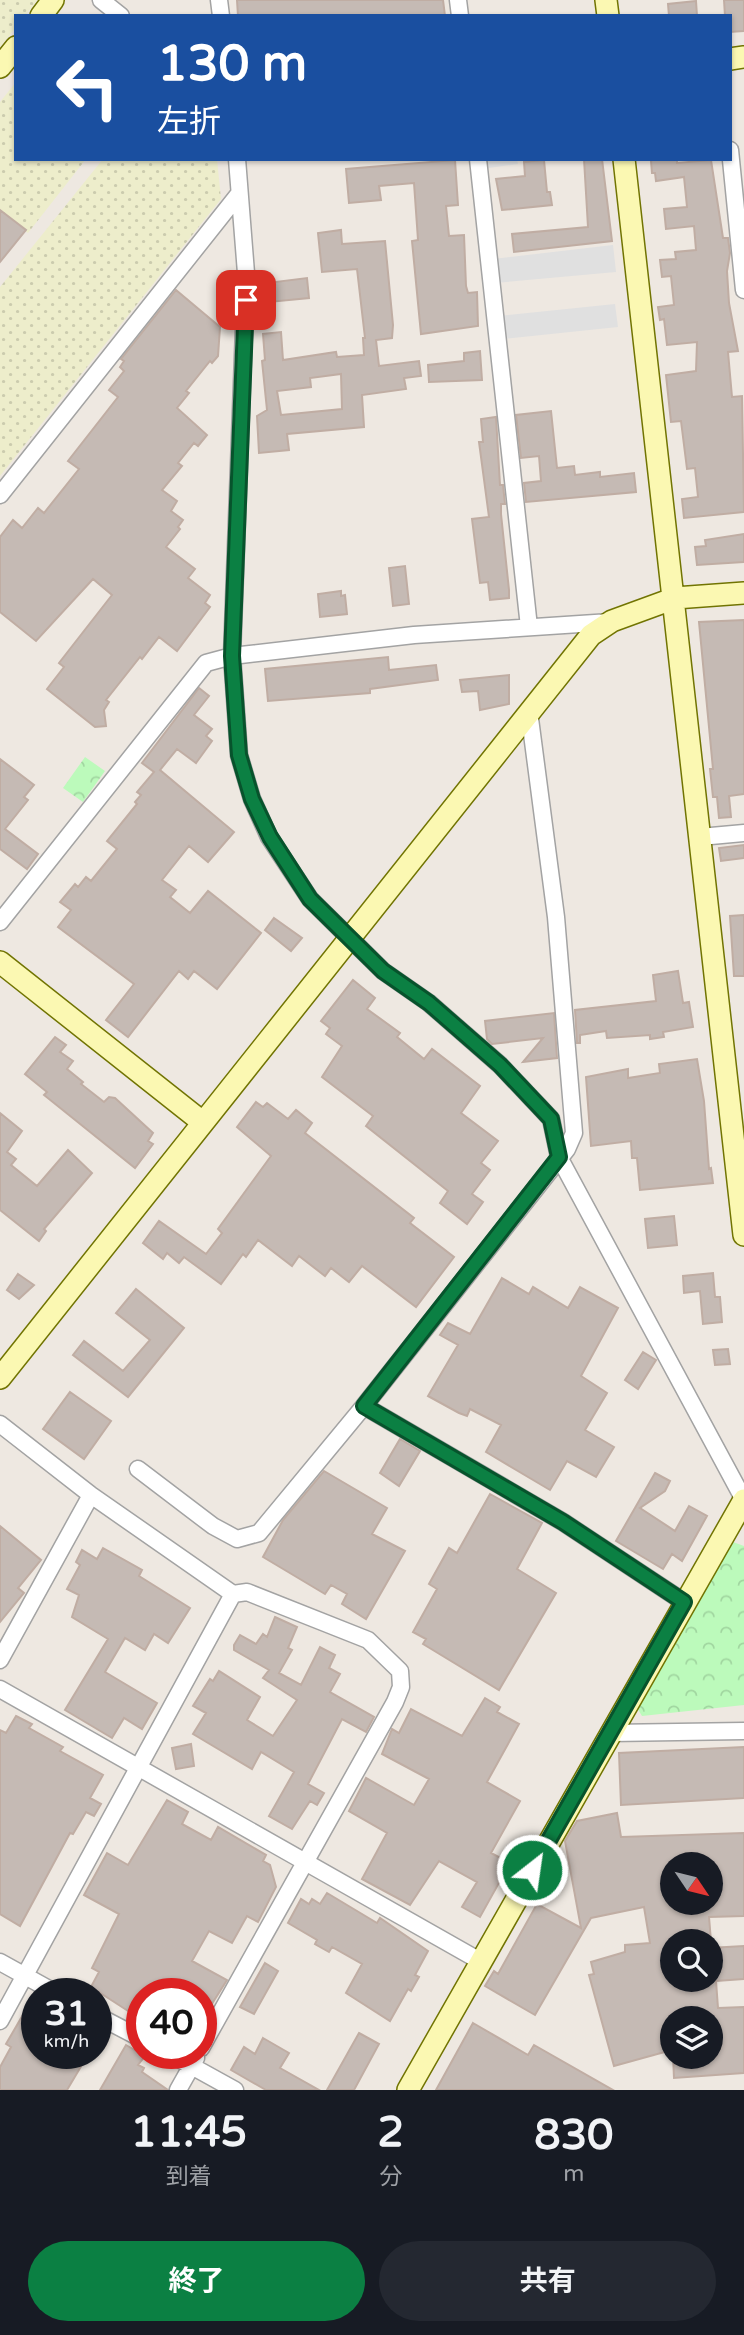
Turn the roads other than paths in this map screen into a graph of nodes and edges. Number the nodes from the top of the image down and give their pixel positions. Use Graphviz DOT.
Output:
graph roads {
  1 [pos="101,0"];
  2 [pos="118,14"];
  3 [pos="14,50"];
  4 [pos="0,67"];
  5 [pos="237,161"];
  6 [pos="478,161"];
  7 [pos="624,161"];
  8 [pos="731,161"];
  9 [pos="238,195"];
  10 [pos="744,290"];
  11 [pos="0,495"];
  12 [pos="744,593"];
  13 [pos="675,598"];
  14 [pos="612,621"];
  15 [pos="529,628"];
  16 [pos="232,656"];
  17 [pos="529,711"];
  18 [pos="744,833"];
  19 [pos="700,837"];
  20 [pos="0,922"];
  21 [pos="348,937"];
  22 [pos="0,962"];
  23 [pos="201,1121"];
  24 [pos="559,1157"];
  25 [pos="744,1235"];
  26 [pos="0,1378"];
  27 [pos="364,1406"];
  28 [pos="0,1424"];
  29 [pos="138,1469"];
  30 [pos="91,1495"];
  31 [pos="744,1500"];
  32 [pos="233,1594"];
  33 [pos="684,1602"];
  34 [pos="0,1660"];
  35 [pos="0,1689"];
  36 [pos="744,1731"];
  37 [pos="611,1733"];
  38 [pos="139,1768"];
  39 [pos="304,1861"];
  40 [pos="480,1961"];
  41 [pos="0,1962"];
  42 [pos="26,1977"];
  43 [pos="217,2019"];
  44 [pos="0,2021"];
  45 [pos="190,2069"];
  46 [pos="208,2069"];
  47 [pos="178,2090"];
  48 [pos="235,2090"];
  49 [pos="408,2090"];
  1 -- 2 [label="street"];
  3 -- 4 [label="street"];
  5 -- 9 [label="street"];
  6 -- 15 [label="street"];
  7 -- 13 [label="street"];
  8 -- 10 [label="street"];
  9 -- 11 [label="street"];
  9 -- 16 [label="street"];
  12 -- 13 [label="street"];
  13 -- 14 [label="street"];
  13 -- 19 [label="street"];
  14 -- 15 [label="street"];
  14 -- 17 [label="street"];
  15 -- 16 [label="street"];
  16 -- 20 [label="street"];
  16 -- 21 [label="street"];
  17 -- 21 [label="street"];
  17 -- 24 [label="street"];
  18 -- 19 [label="street"];
  19 -- 25 [label="street"];
  21 -- 23 [label="street"];
  21 -- 24 [label="street"];
  22 -- 23 [label="street"];
  23 -- 26 [label="street"];
  24 -- 27 [label="street"];
  24 -- 31 [label="street"];
  27 -- 29 [label="street"];
  27 -- 33 [label="street"];
  28 -- 30 [label="street"];
  30 -- 32 [label="street"];
  30 -- 34 [label="street"];
  31 -- 33 [label="street"];
  32 -- 38 [label="street"];
  32 -- 39 [label="street"];
  33 -- 37 [label="street"];
  35 -- 38 [label="street"];
  36 -- 37 [label="street"];
  37 -- 40 [label="street"];
  38 -- 39 [label="street"];
  38 -- 42 [label="street"];
  39 -- 40 [label="street"];
  39 -- 43 [label="street"];
  40 -- 49 [label="street"];
  41 -- 42 [label="street"];
  42 -- 44 [label="street"];
  45 -- 47 [label="street"];
  46 -- 48 [label="street"];
}
